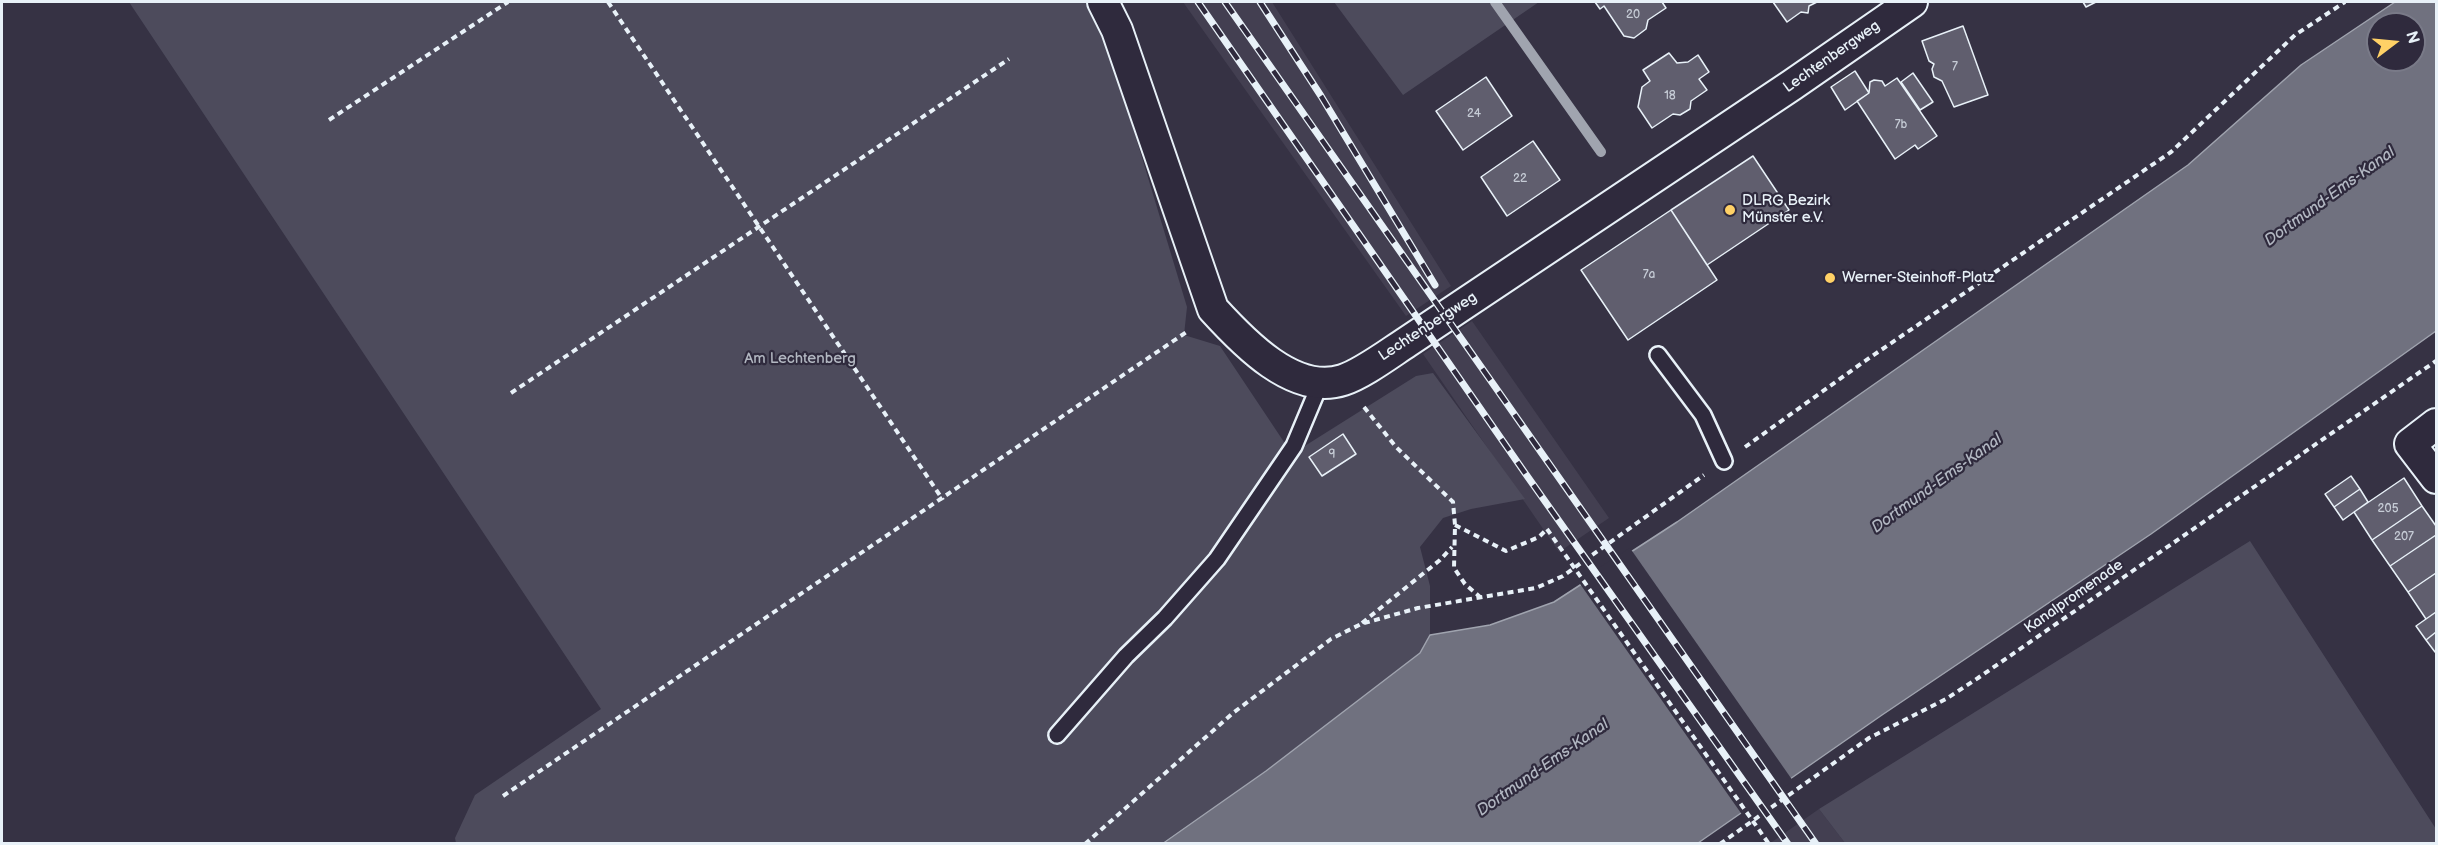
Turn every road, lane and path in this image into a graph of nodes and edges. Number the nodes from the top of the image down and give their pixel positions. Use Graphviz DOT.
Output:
graph roads {
  1 [pos="508,2"];
  2 [pos="608,2"];
  3 [pos="1103,2"];
  4 [pos="1912,2"];
  5 [pos="1009,58"];
  6 [pos="329,120"];
  7 [pos="759,228"];
  8 [pos="1184,334"];
  9 [pos="1658,355"];
  10 [pos="2436,361"];
  11 [pos="1333,382"];
  12 [pos="511,393"];
  13 [pos="2436,424"];
  14 [pos="1725,461"];
  15 [pos="2436,478"];
  16 [pos="943,500"];
  17 [pos="1455,525"];
  18 [pos="1453,546"];
  19 [pos="1480,597"];
  20 [pos="1360,624"];
  21 [pos="1057,735"];
  22 [pos="503,796"];
  23 [pos="1720,843"];
  24 [pos="1769,843"];
  1 -- 6 [label="path"];
  2 -- 7 [label="path"];
  3 -- 11 [label="street"];
  4 -- 11 [label="street, Lechtenbergweg"];
  5 -- 7 [label="path"];
  7 -- 12 [label="path"];
  7 -- 16 [label="path"];
  8 -- 16 [label="path"];
  9 -- 14 [label="lane"];
  10 -- 23 [label="path, Kanalpromenade"];
  11 -- 17 [label="path"];
  11 -- 21 [label="lane"];
  13 -- 15 [label="street"];
  16 -- 22 [label="path"];
  17 -- 18 [label="path"];
  17 -- 24 [label="path, bridge"];
  18 -- 19 [label="path"];
  18 -- 20 [label="path"];
}
